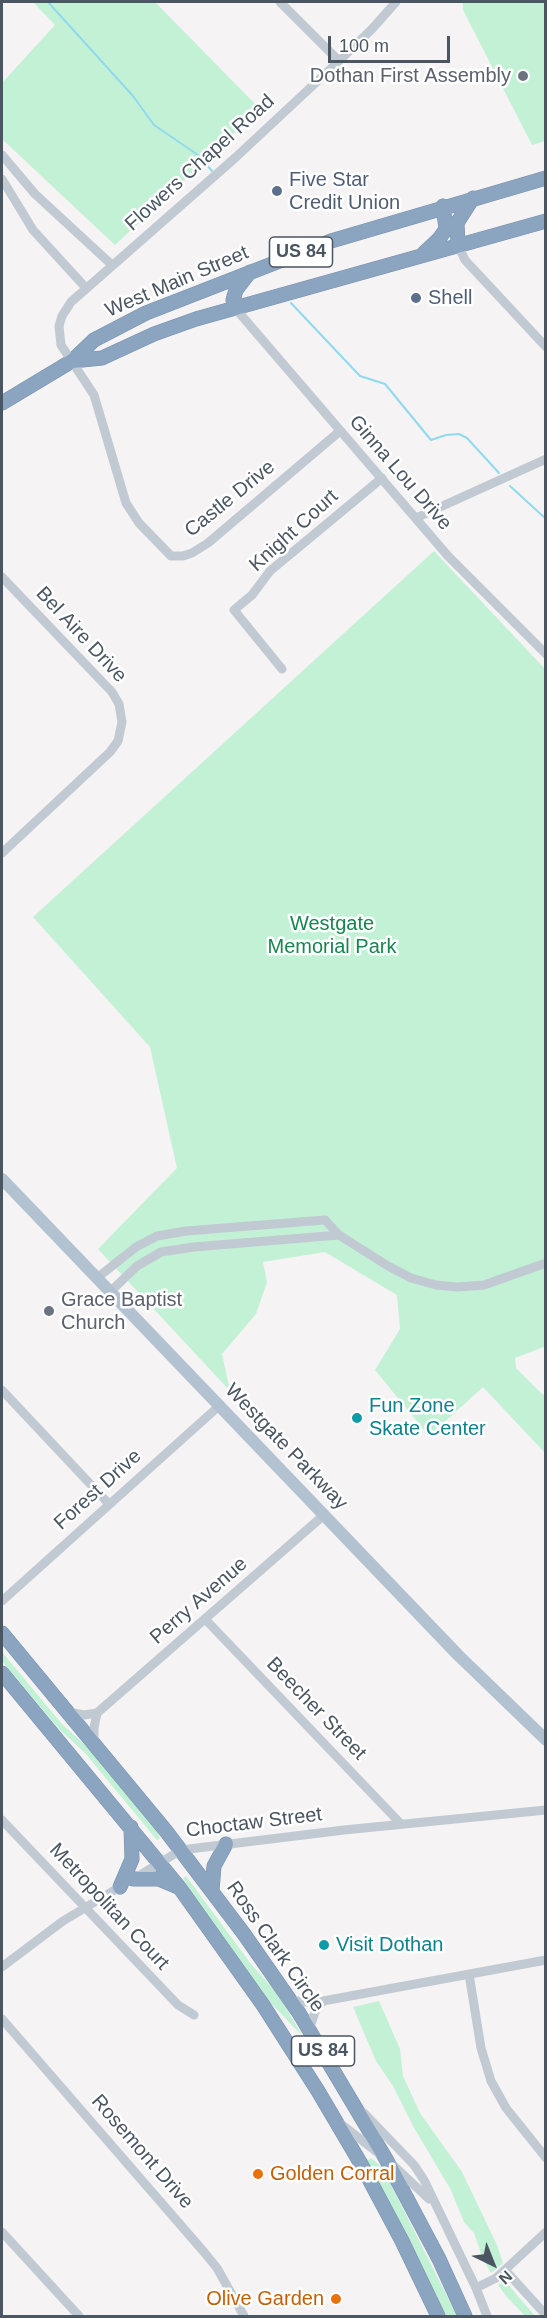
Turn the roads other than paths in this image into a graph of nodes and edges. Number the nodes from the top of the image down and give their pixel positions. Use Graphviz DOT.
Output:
graph roads {
  1 [pos="280,2"];
  2 [pos="396,2"];
  3 [pos="339,61"];
  4 [pos="2,155"];
  5 [pos="546,177"];
  6 [pos="2,180"];
  7 [pos="473,198"];
  8 [pos="443,206"];
  9 [pos="546,221"];
  10 [pos="458,246"];
  11 [pos="420,256"];
  12 [pos="112,265"];
  13 [pos="251,271"];
  14 [pos="239,286"];
  15 [pos="86,288"];
  16 [pos="256,302"];
  17 [pos="235,308"];
  18 [pos="546,347"];
  19 [pos="72,362"];
  20 [pos="2,404"];
  21 [pos="340,431"];
  22 [pos="546,459"];
  23 [pos="382,478"];
  24 [pos="416,518"];
  25 [pos="2,577"];
  26 [pos="546,654"];
  27 [pos="282,669"];
  28 [pos="2,854"];
  29 [pos="2,1179"];
  30 [pos="339,1235"];
  31 [pos="546,1263"];
  32 [pos="97,1278"];
  33 [pos="110,1292"];
  34 [pos="2,1390"];
  35 [pos="219,1406"];
  36 [pos="109,1504"];
  37 [pos="324,1515"];
  38 [pos="2,1601"];
  39 [pos="205,1619"];
  40 [pos="4,1638"];
  41 [pos="2,1673"];
  42 [pos="68,1712"];
  43 [pos="97,1713"];
  44 [pos="546,1740"];
  45 [pos="94,1743"];
  46 [pos="546,1810"];
  47 [pos="2,1820"];
  48 [pos="401,1824"];
  49 [pos="131,1827"];
  50 [pos="226,1844"];
  51 [pos="181,1850"];
  52 [pos="160,1863"];
  53 [pos="133,1879"];
  54 [pos="120,1887"];
  55 [pos="179,1887"];
  56 [pos="212,1890"];
  57 [pos="84,1908"];
  58 [pos="546,1960"];
  59 [pos="2,1967"];
  60 [pos="469,1974"];
  61 [pos="289,2000"];
  62 [pos="323,2001"];
  63 [pos="194,2015"];
  64 [pos="2,2019"];
  65 [pos="309,2030"];
  66 [pos="354,2103"];
  67 [pos="335,2120"];
  68 [pos="546,2158"];
  69 [pos="386,2159"];
  70 [pos="433,2202"];
  71 [pos="2,2232"];
  72 [pos="546,2232"];
  73 [pos="505,2270"];
  74 [pos="476,2288"];
  75 [pos="546,2315"];
  76 [pos="79,2316"];
  77 [pos="244,2316"];
  78 [pos="438,2316"];
  79 [pos="465,2316"];
  80 [pos="487,2316"];
  1 -- 3 [label="street"];
  2 -- 3 [label="street, Flowers Chapel Road"];
  3 -- 12 [label="street, Flowers Chapel Road"];
  4 -- 12 [label="street"];
  5 -- 7 [label="highway, West Main Street / US 84"];
  6 -- 15 [label="street"];
  7 -- 8 [label="highway, West Main Street / US 84"];
  7 -- 10 [label="highway"];
  8 -- 11 [label="highway"];
  8 -- 13 [label="highway, West Main Street / US 84"];
  9 -- 10 [label="highway, West Main Street / US 84"];
  10 -- 11 [label="highway, West Main Street / US 84"];
  10 -- 18 [label="street"];
  11 -- 16 [label="highway, West Main Street / US 84"];
  12 -- 15 [label="street, Flowers Chapel Road"];
  13 -- 14 [label="highway"];
  13 -- 19 [label="highway, West Main Street / US 84"];
  14 -- 16 [label="highway"];
  14 -- 17 [label="highway"];
  15 -- 19 [label="street, Flowers Chapel Road"];
  16 -- 17 [label="highway, West Main Street / US 84"];
  17 -- 19 [label="highway, West Main Street / US 84"];
  17 -- 21 [label="street, Ginna Lou Drive"];
  19 -- 20 [label="highway, West Main Street / US 84"];
  19 -- 21 [label="street, Castle Drive"];
  21 -- 23 [label="street, Ginna Lou Drive"];
  22 -- 24 [label="street"];
  23 -- 24 [label="street, Ginna Lou Drive"];
  23 -- 27 [label="street, Knight Court"];
  24 -- 26 [label="street, Ginna Lou Drive"];
  25 -- 28 [label="street, Bel Aire Drive"];
  29 -- 32 [label="main road, Westgate Parkway"];
  30 -- 31 [label="street"];
  30 -- 32 [label="street"];
  30 -- 33 [label="street"];
  32 -- 33 [label="main road, Westgate Parkway"];
  33 -- 35 [label="main road, Westgate Parkway"];
  34 -- 36 [label="street"];
  35 -- 36 [label="street, Forest Drive"];
  35 -- 37 [label="main road, Westgate Parkway"];
  36 -- 38 [label="street, Forest Drive"];
  37 -- 39 [label="street, Perry Avenue"];
  37 -- 44 [label="main road, Westgate Parkway"];
  39 -- 43 [label="street, Perry Avenue"];
  39 -- 48 [label="street, Beecher Street"];
  40 -- 42 [label="highway, Ross Clark Circle / US 84"];
  41 -- 49 [label="highway, US 84"];
  42 -- 43 [label="street"];
  42 -- 45 [label="highway, Ross Clark Circle / US 84"];
  43 -- 45 [label="street"];
  45 -- 51 [label="highway, Ross Clark Circle / US 84"];
  46 -- 48 [label="street, Choctaw Street"];
  47 -- 57 [label="street, Metropolitan Court"];
  48 -- 50 [label="street, Choctaw Street"];
  49 -- 52 [label="highway, US 84"];
  49 -- 54 [label="highway"];
  50 -- 51 [label="street, Choctaw Street"];
  50 -- 56 [label="highway"];
  51 -- 52 [label="street, Choctaw Street"];
  51 -- 56 [label="highway, Ross Clark Circle / US 84"];
  52 -- 53 [label="street, Choctaw Street"];
  52 -- 55 [label="highway, US 84"];
  53 -- 54 [label="street, Choctaw Street"];
  53 -- 55 [label="highway"];
  54 -- 57 [label="street, Choctaw Street"];
  55 -- 67 [label="highway, US 84"];
  56 -- 61 [label="highway, Ross Clark Circle / US 84"];
  57 -- 59 [label="street, Choctaw Street"];
  57 -- 63 [label="street, Metropolitan Court"];
  58 -- 60 [label="street"];
  60 -- 62 [label="street"];
  60 -- 68 [label="street"];
  61 -- 62 [label="street"];
  61 -- 65 [label="highway, Ross Clark Circle / US 84"];
  62 -- 65 [label="street"];
  64 -- 77 [label="street, Rosemont Drive"];
  65 -- 66 [label="highway, Ross Clark Circle / US 84"];
  66 -- 69 [label="highway, Ross Clark Circle / US 84"];
  66 -- 70 [label="street"];
  67 -- 69 [label="street"];
  67 -- 78 [label="highway, US 84"];
  69 -- 70 [label="street"];
  69 -- 79 [label="highway, Ross Clark Circle / US 84"];
  70 -- 74 [label="street"];
  71 -- 76 [label="street"];
  72 -- 73 [label="street"];
  73 -- 74 [label="street"];
  73 -- 75 [label="street"];
  74 -- 80 [label="street"];
}
